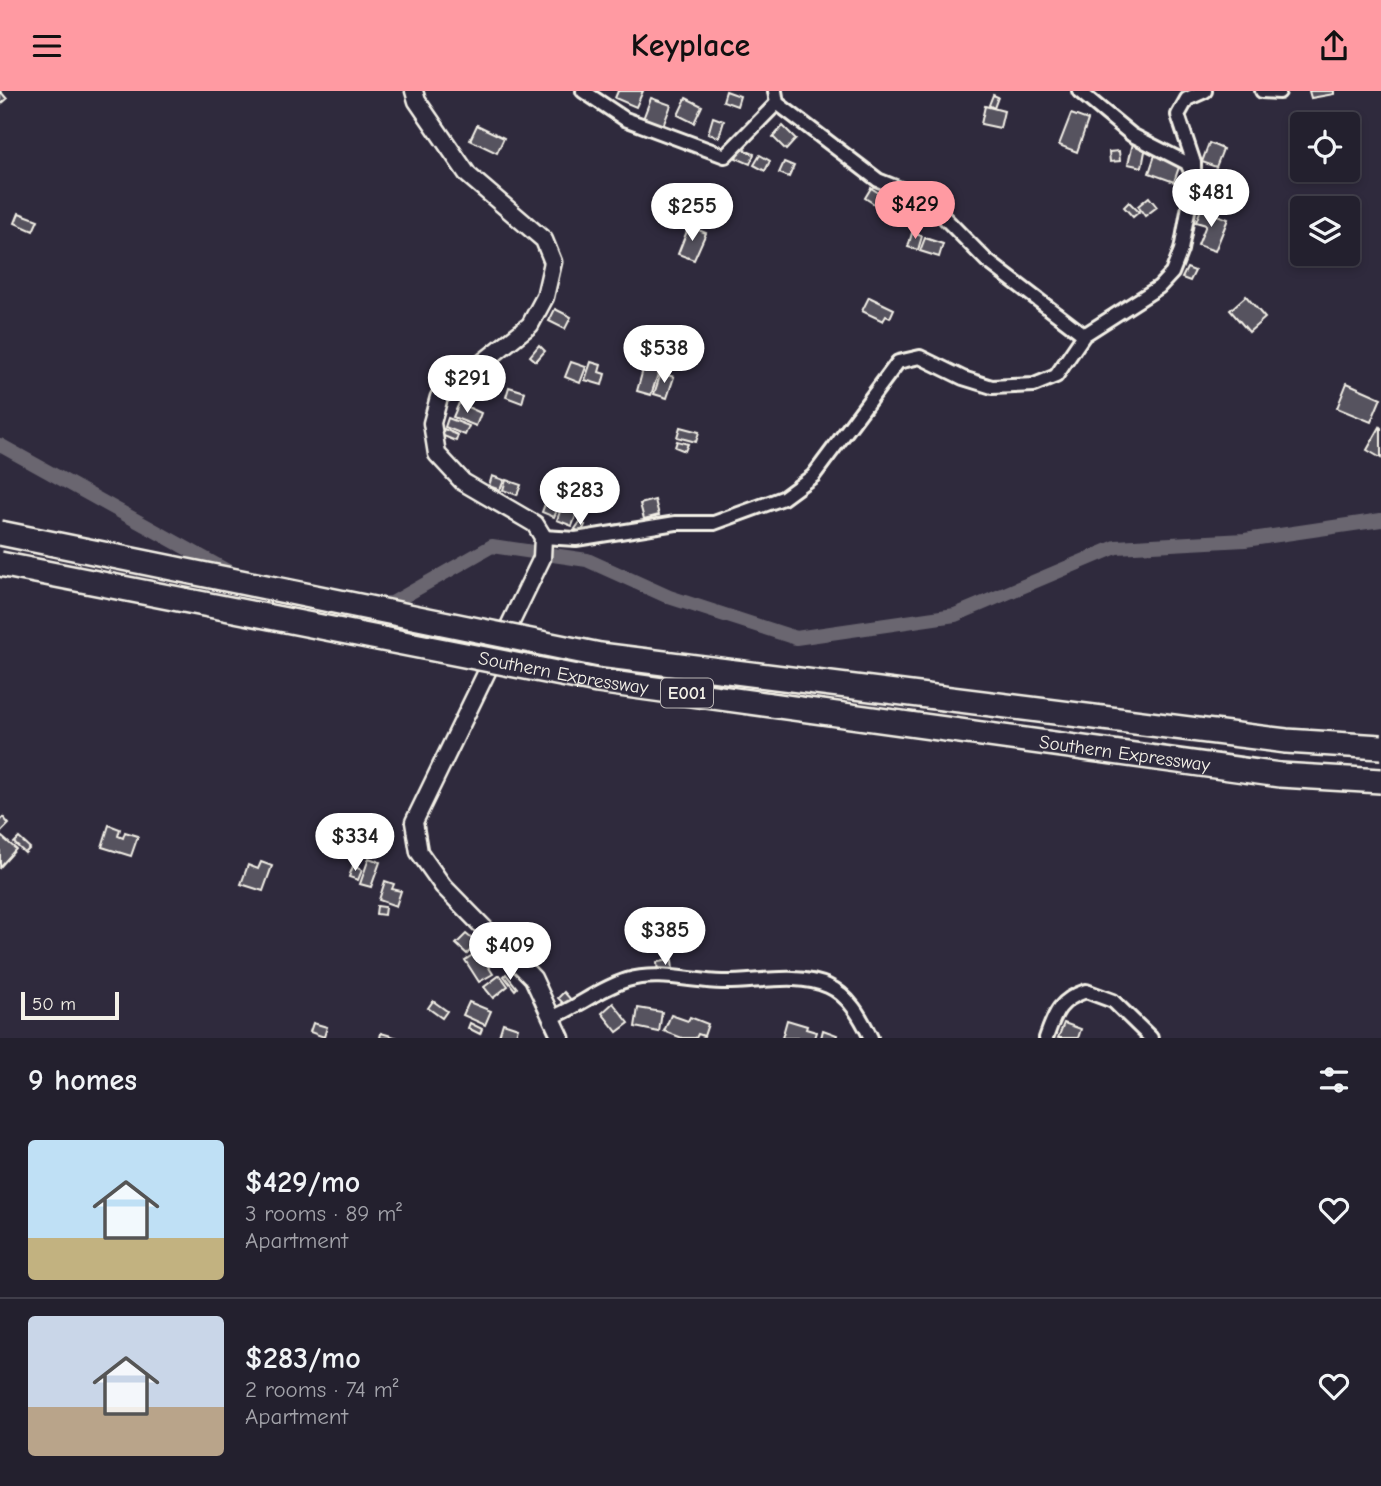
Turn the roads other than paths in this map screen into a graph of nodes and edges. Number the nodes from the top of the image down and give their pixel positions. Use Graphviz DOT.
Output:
graph roads {
  1 [pos="414,91"];
  2 [pos="583,91"];
  3 [pos="1079,91"];
  4 [pos="1205,91"];
  5 [pos="1262,91"];
  6 [pos="1279,92"];
  7 [pos="776,97"];
  8 [pos="1194,178"];
  9 [pos="1084,335"];
  10 [pos="0,533"];
  11 [pos="543,545"];
  12 [pos="0,564"];
  13 [pos="1381,747"];
  14 [pos="1381,781"];
  15 [pos="551,1018"];
  16 [pos="561,1038"];
  17 [pos="871,1038"];
  18 [pos="1046,1038"];
  19 [pos="1151,1038"];
  1 -- 11 [label="street"];
  2 -- 7 [label="street"];
  3 -- 8 [label="street"];
  4 -- 8 [label="street"];
  5 -- 6 [label="street"];
  7 -- 9 [label="street"];
  8 -- 9 [label="street"];
  9 -- 11 [label="street"];
  10 -- 13 [label="highway, Southern Expressway / E001, bridge"];
  11 -- 15 [label="street"];
  12 -- 14 [label="highway, Southern Expressway / E001, bridge"];
  15 -- 16 [label="street"];
  15 -- 17 [label="street"];
  18 -- 19 [label="street"];
}
